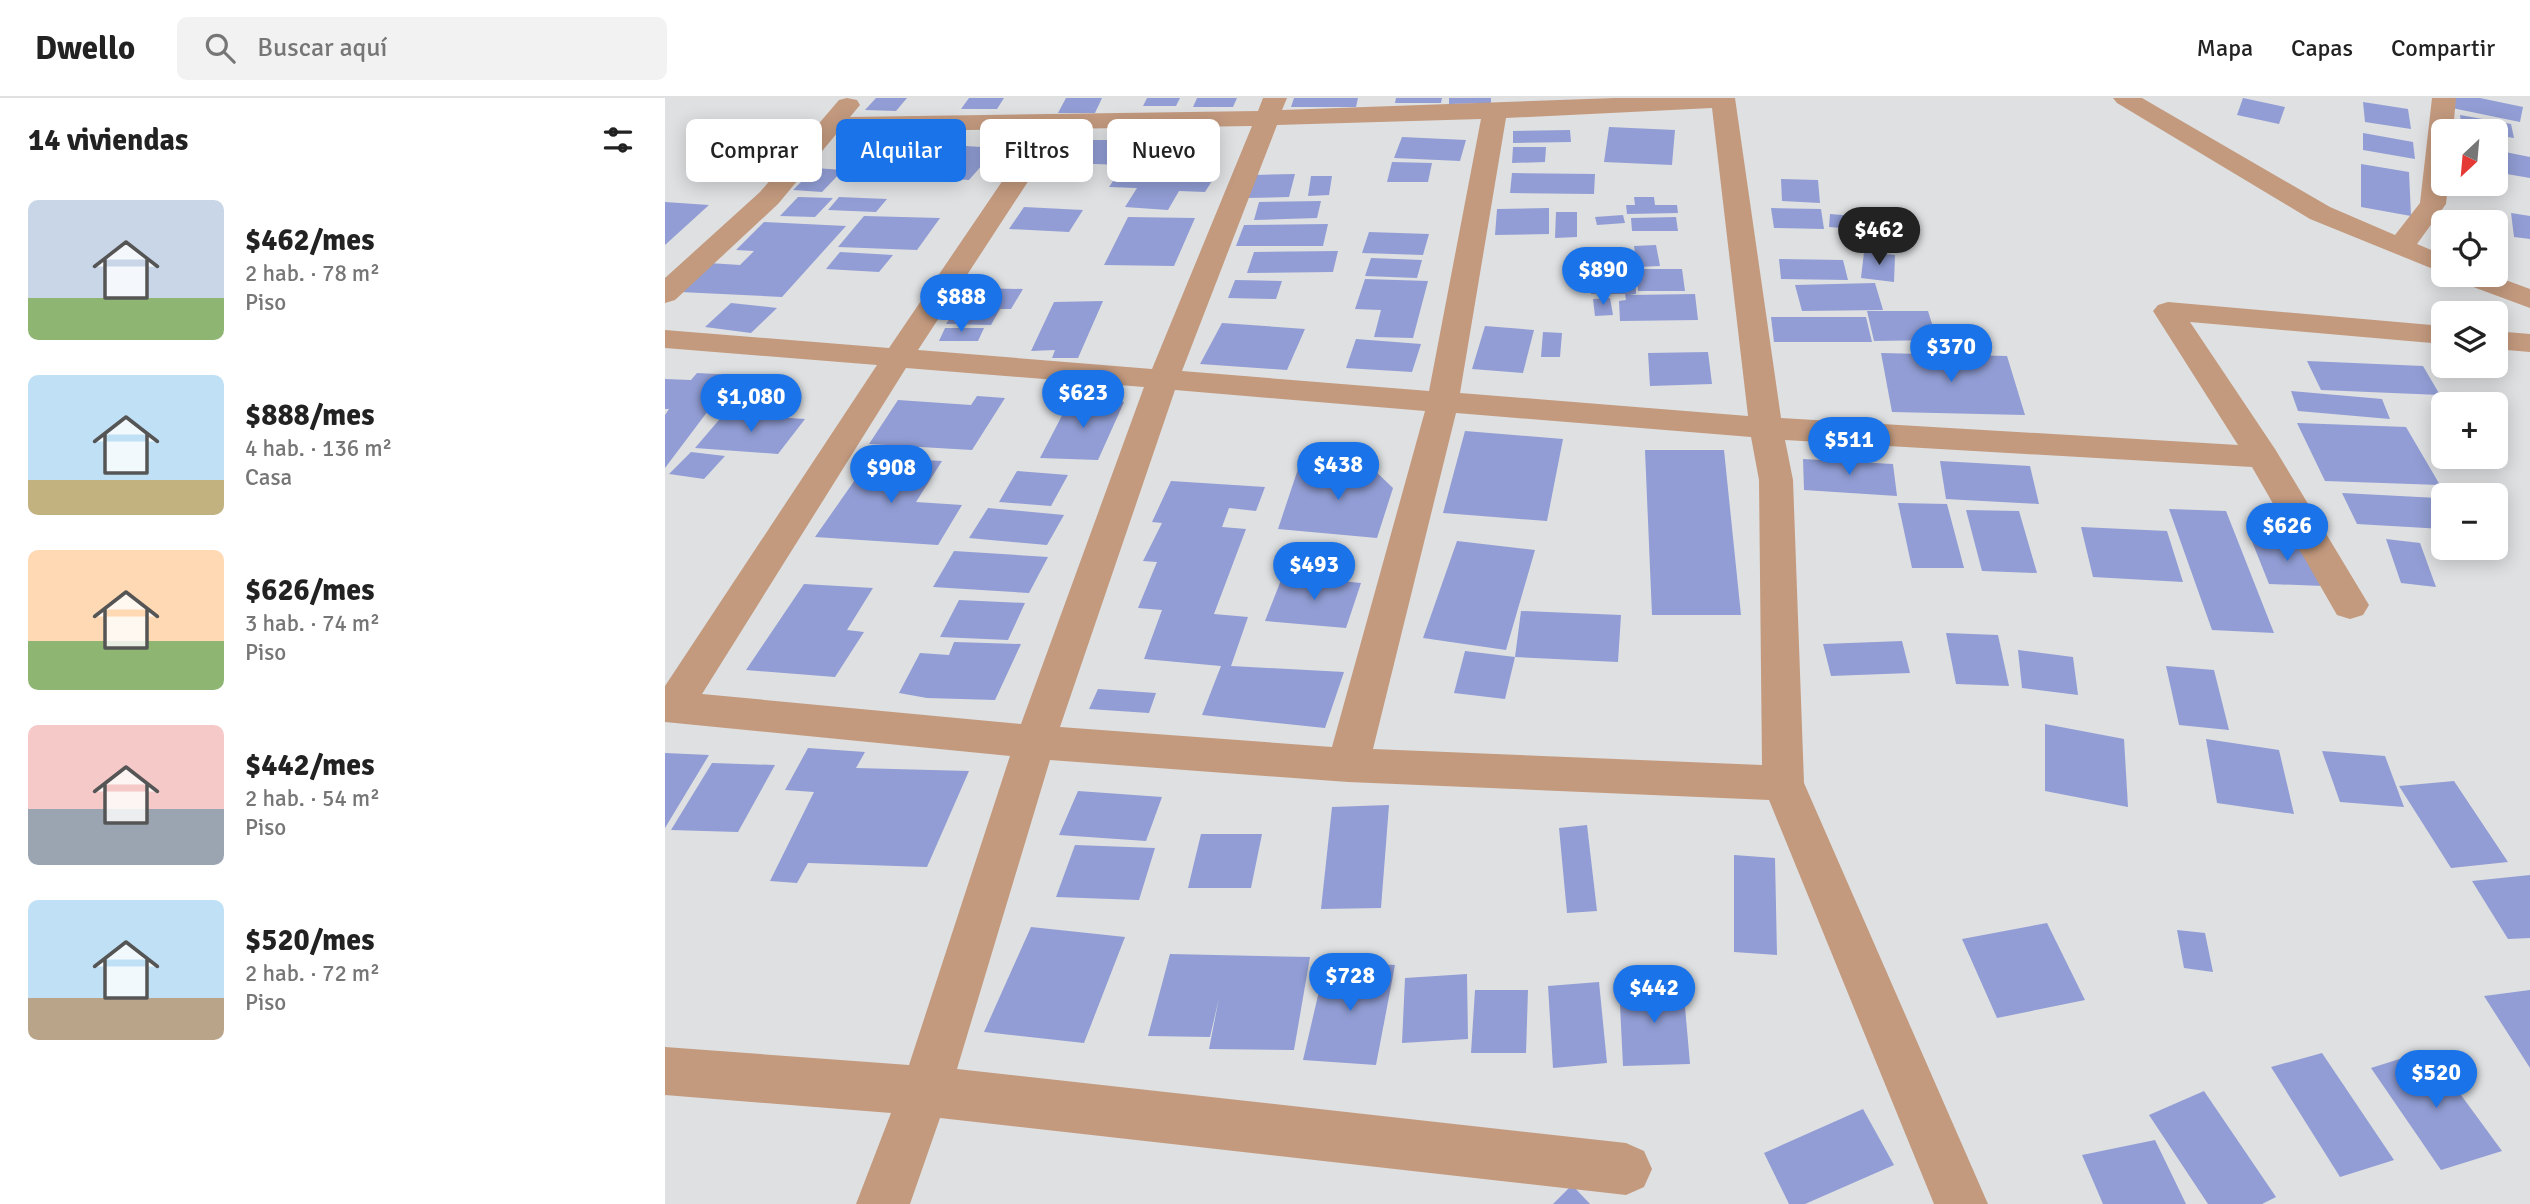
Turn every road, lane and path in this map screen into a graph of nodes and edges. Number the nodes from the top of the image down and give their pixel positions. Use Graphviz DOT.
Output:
graph roads {
  1 [pos="853,98"];
  2 [pos="2125,98"];
  3 [pos="2444,98"];
  4 [pos="1724,99"];
  5 [pos="1271,108"];
  6 [pos="1495,111"];
  7 [pos="1083,119"];
  8 [pos="980,122"];
  9 [pos="831,125"];
  10 [pos="1015,182"];
  11 [pos="2400,247"];
  12 [pos="2431,260"];
  13 [pos="2498,287"];
  14 [pos="665,294"];
  15 [pos="2530,299"];
  16 [pos="2431,334"];
  17 [pos="665,339"];
  18 [pos="2508,341"];
  19 [pos="2530,343"];
  20 [pos="897,358"];
  21 [pos="1163,379"];
  22 [pos="1443,402"];
  23 [pos="1766,428"];
  24 [pos="2263,457"];
  25 [pos="2350,605"];
  26 [pos="669,706"];
  27 [pos="1035,742"];
  28 [pos="1348,765"];
  29 [pos="1783,783"];
  30 [pos="665,1071"];
  31 [pos="925,1091"];
  32 [pos="1626,1169"];
  33 [pos="883,1204"];
  34 [pos="1961,1204"];
  1 -- 9 [label="street"];
  2 -- 11 [label="street"];
  3 -- 11 [label="street"];
  4 -- 6 [label="street"];
  4 -- 23 [label="street"];
  5 -- 6 [label="street"];
  5 -- 7 [label="street"];
  5 -- 21 [label="street"];
  6 -- 22 [label="street"];
  8 -- 9 [label="street"];
  9 -- 14 [label="street"];
  10 -- 20 [label="street"];
  11 -- 12 [label="street"];
  13 -- 15 [label="street"];
  16 -- 24 [label="street"];
  17 -- 20 [label="street"];
  18 -- 19 [label="street"];
  20 -- 21 [label="street"];
  20 -- 26 [label="street"];
  21 -- 22 [label="street"];
  21 -- 27 [label="street"];
  22 -- 23 [label="street"];
  22 -- 28 [label="street"];
  23 -- 24 [label="street"];
  23 -- 29 [label="street"];
  24 -- 25 [label="street"];
  26 -- 27 [label="street"];
  27 -- 28 [label="street"];
  27 -- 31 [label="street"];
  28 -- 29 [label="street"];
  29 -- 34 [label="street"];
  30 -- 31 [label="street"];
  31 -- 32 [label="street"];
  31 -- 33 [label="street"];
}
